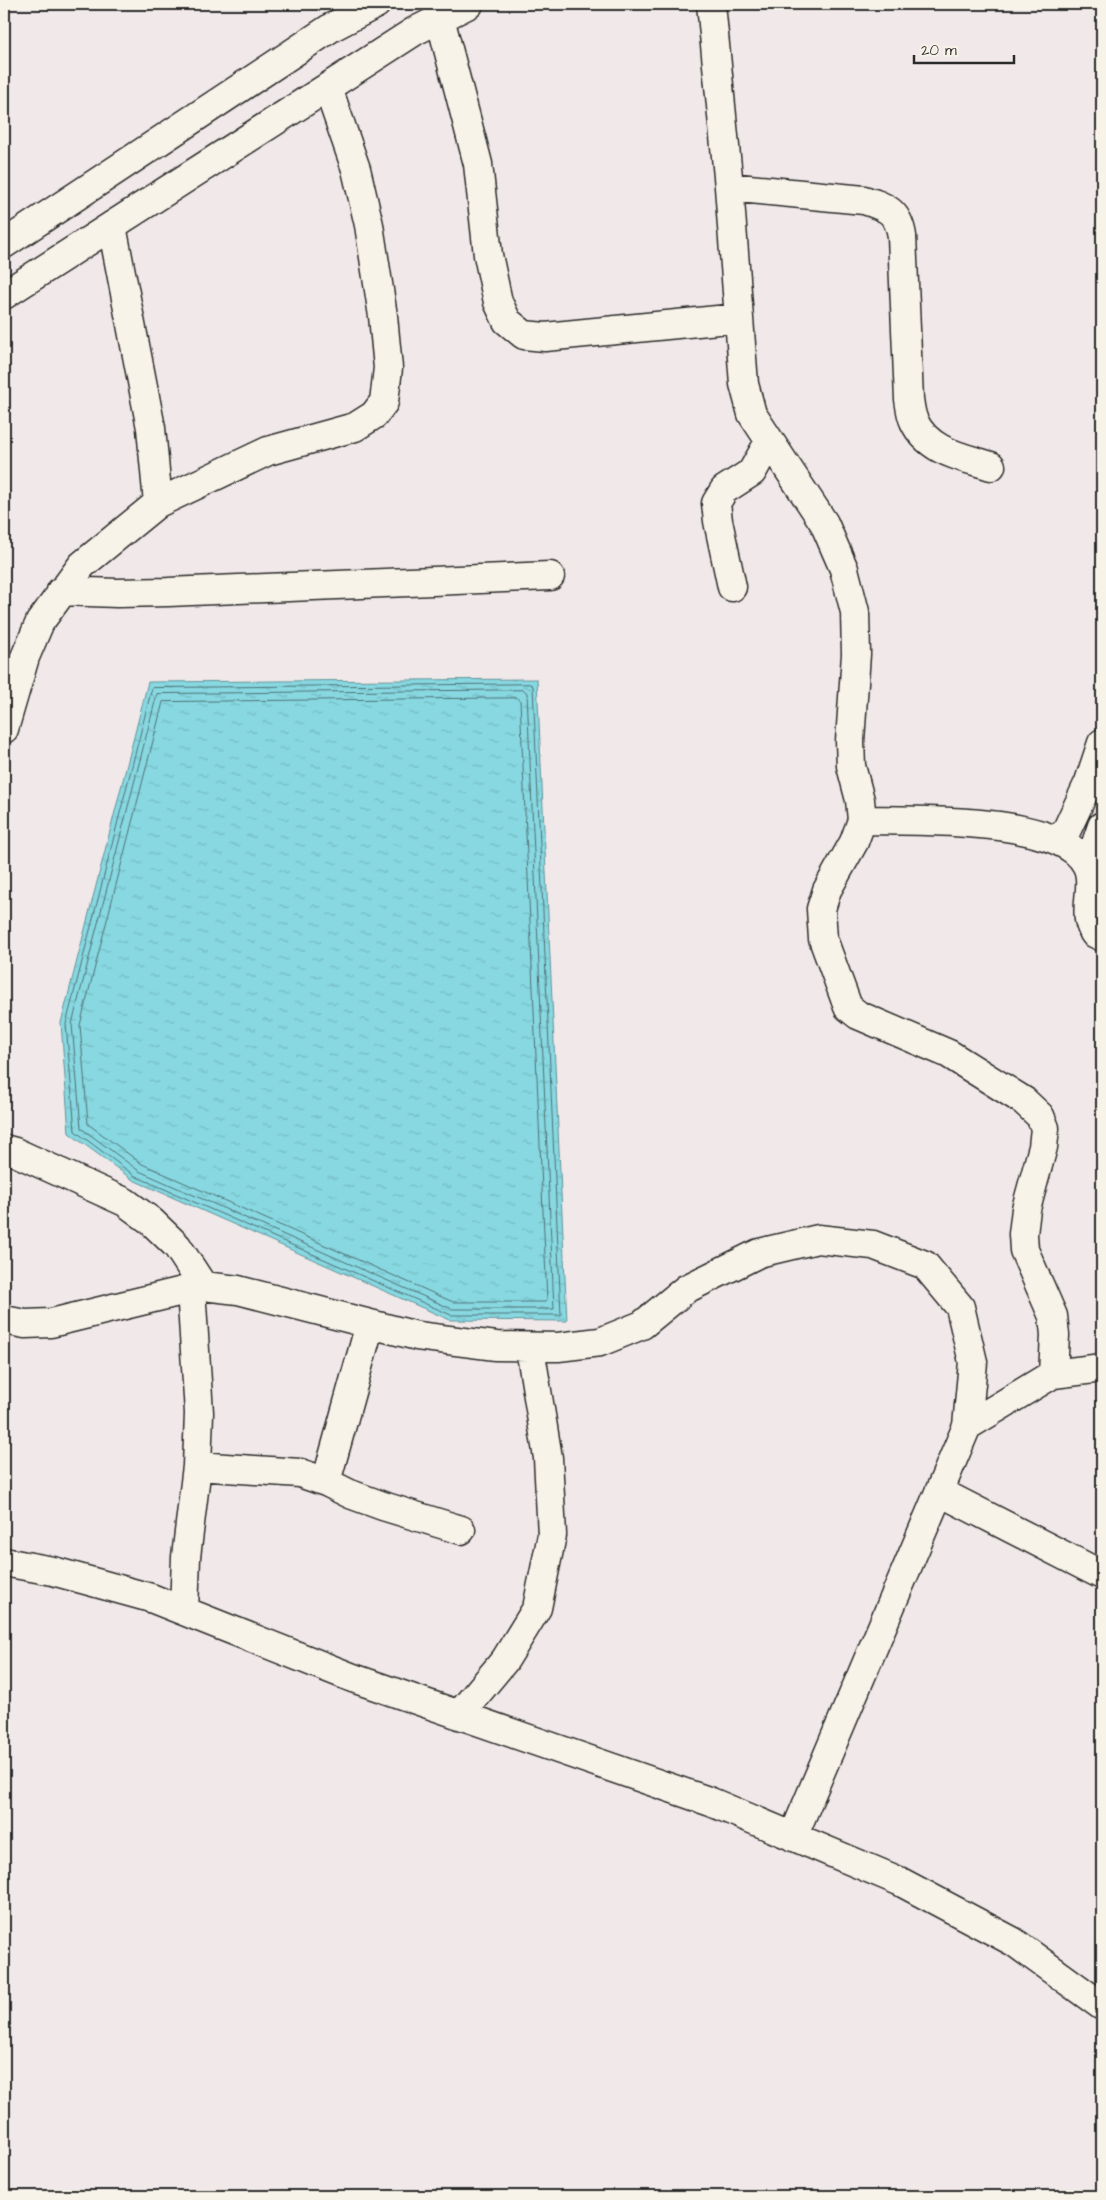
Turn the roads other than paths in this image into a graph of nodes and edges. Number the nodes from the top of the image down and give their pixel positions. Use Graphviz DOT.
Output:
graph roads {
  1 [pos="376,4"];
  2 [pos="469,4"];
  3 [pos="711,4"];
  4 [pos="440,18"];
  5 [pos="328,88"];
  6 [pos="729,187"];
  7 [pos="112,226"];
  8 [pos="4,244"];
  9 [pos="4,295"];
  10 [pos="738,318"];
  11 [pos="769,442"];
  12 [pos="991,466"];
  13 [pos="158,503"];
  14 [pos="550,576"];
  15 [pos="732,586"];
  16 [pos="61,591"];
  17 [pos="4,729"];
  18 [pos="1102,743"];
  19 [pos="862,820"];
  20 [pos="1102,826"];
  21 [pos="1061,842"];
  22 [pos="1088,867"];
  23 [pos="1102,937"];
  24 [pos="4,1149"];
  25 [pos="198,1288"];
  26 [pos="4,1320"];
  27 [pos="370,1324"];
  28 [pos="530,1348"];
  29 [pos="1102,1368"];
  30 [pos="1053,1374"];
  31 [pos="967,1426"];
  32 [pos="197,1466"];
  33 [pos="326,1482"];
  34 [pos="940,1492"];
  35 [pos="461,1530"];
  36 [pos="4,1562"];
  37 [pos="1102,1576"];
  38 [pos="184,1611"];
  39 [pos="459,1715"];
  40 [pos="793,1837"];
  41 [pos="1102,2006"];
  1 -- 8 [label="street"];
  2 -- 4 [label="street"];
  3 -- 6 [label="street"];
  4 -- 5 [label="street"];
  4 -- 10 [label="street"];
  5 -- 7 [label="street"];
  5 -- 13 [label="street"];
  6 -- 10 [label="street"];
  6 -- 12 [label="street"];
  7 -- 9 [label="street"];
  7 -- 13 [label="street"];
  10 -- 11 [label="street"];
  11 -- 15 [label="street"];
  11 -- 19 [label="street"];
  13 -- 16 [label="street"];
  14 -- 16 [label="street"];
  16 -- 17 [label="street"];
  18 -- 21 [label="street"];
  19 -- 21 [label="street"];
  19 -- 30 [label="street"];
  20 -- 22 [label="street"];
  21 -- 22 [label="street"];
  22 -- 23 [label="street"];
  24 -- 25 [label="street"];
  25 -- 26 [label="street"];
  25 -- 27 [label="street"];
  25 -- 32 [label="street"];
  27 -- 28 [label="street"];
  27 -- 33 [label="street"];
  28 -- 31 [label="street"];
  28 -- 39 [label="street"];
  29 -- 30 [label="street"];
  30 -- 31 [label="street"];
  31 -- 34 [label="street"];
  32 -- 33 [label="street"];
  32 -- 38 [label="street"];
  33 -- 35 [label="street"];
  34 -- 37 [label="street"];
  34 -- 40 [label="street"];
  36 -- 38 [label="street"];
  38 -- 39 [label="street"];
  39 -- 40 [label="street"];
  40 -- 41 [label="street"];
}
